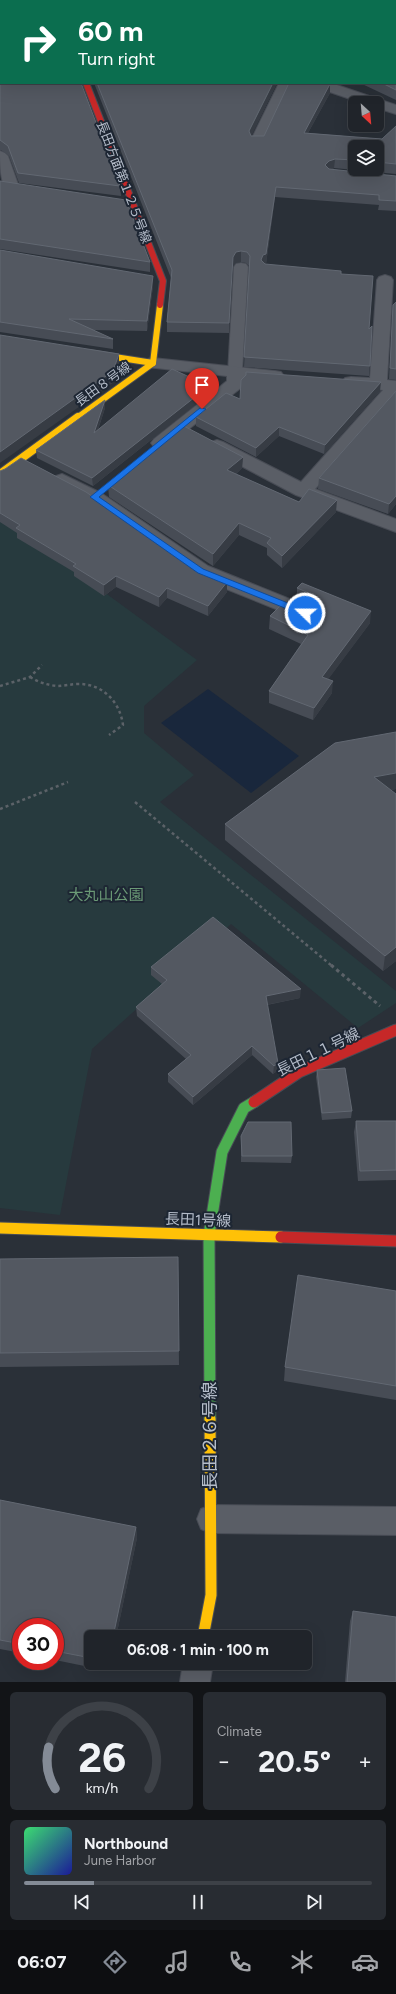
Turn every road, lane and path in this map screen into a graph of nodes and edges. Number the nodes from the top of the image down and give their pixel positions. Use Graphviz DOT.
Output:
graph roads {
  1 [pos="86,84"];
  2 [pos="286,84"];
  3 [pos="318,84"];
  4 [pos="329,85"];
  5 [pos="358,96"];
  6 [pos="384,106"];
  7 [pos="396,110"];
  8 [pos="257,142"];
  9 [pos="0,156"];
  10 [pos="12,188"];
  11 [pos="242,266"];
  12 [pos="377,279"];
  13 [pos="155,280"];
  14 [pos="76,351"];
  15 [pos="153,363"];
  16 [pos="236,373"];
  17 [pos="291,378"];
  18 [pos="338,381"];
  19 [pos="378,384"];
  20 [pos="396,386"];
  21 [pos="191,433"];
  22 [pos="149,452"];
  23 [pos="22,459"];
  24 [pos="0,474"];
  25 [pos="303,491"];
  26 [pos="396,526"];
  27 [pos="305,613"];
  28 [pos="42,665"];
  29 [pos="30,678"];
  30 [pos="0,686"];
  31 [pos="109,735"];
  32 [pos="68,782"];
  33 [pos="135,802"];
  34 [pos="0,809"];
  35 [pos="383,1009"];
  36 [pos="396,1030"];
  37 [pos="0,1228"];
  38 [pos="209,1235"];
  39 [pos="396,1242"];
  40 [pos="211,1519"];
  41 [pos="396,1521"];
  42 [pos="204,1630"];
  43 [pos="197,1670"];
  44 [pos="195,1682"];
  1 -- 13 [label="street, 長田方面第１２５号線"];
  2 -- 8 [label="street"];
  3 -- 4 [label="street"];
  4 -- 5 [label="street"];
  6 -- 7 [label="street"];
  9 -- 10 [label="street"];
  11 -- 16 [label="lane"];
  12 -- 19 [label="street"];
  13 -- 15 [label="street, 長田８号線"];
  14 -- 15 [label="street"];
  15 -- 16 [label="street"];
  15 -- 23 [label="street, 長田８号線"];
  16 -- 17 [label="street"];
  16 -- 21 [label="street"];
  18 -- 19 [label="street"];
  19 -- 20 [label="street"];
  20 -- 25 [label="street"];
  21 -- 22 [label="street"];
  21 -- 25 [label="street"];
  23 -- 24 [label="street, 長田８号線"];
  23 -- 27 [label="street"];
  25 -- 26 [label="street"];
  28 -- 29 [label="path"];
  29 -- 30 [label="path"];
  29 -- 31 [label="path"];
  32 -- 34 [label="path"];
  33 -- 35 [label="path"];
  36 -- 38 [label="street, 長田１１号線"];
  37 -- 38 [label="street, 長田1号線"];
  38 -- 39 [label="street, 長田1号線"];
  38 -- 40 [label="street, 長田２６号線"];
  40 -- 41 [label="street"];
  40 -- 42 [label="street, 長田２６号線"];
  43 -- 44 [label="street"];
}
